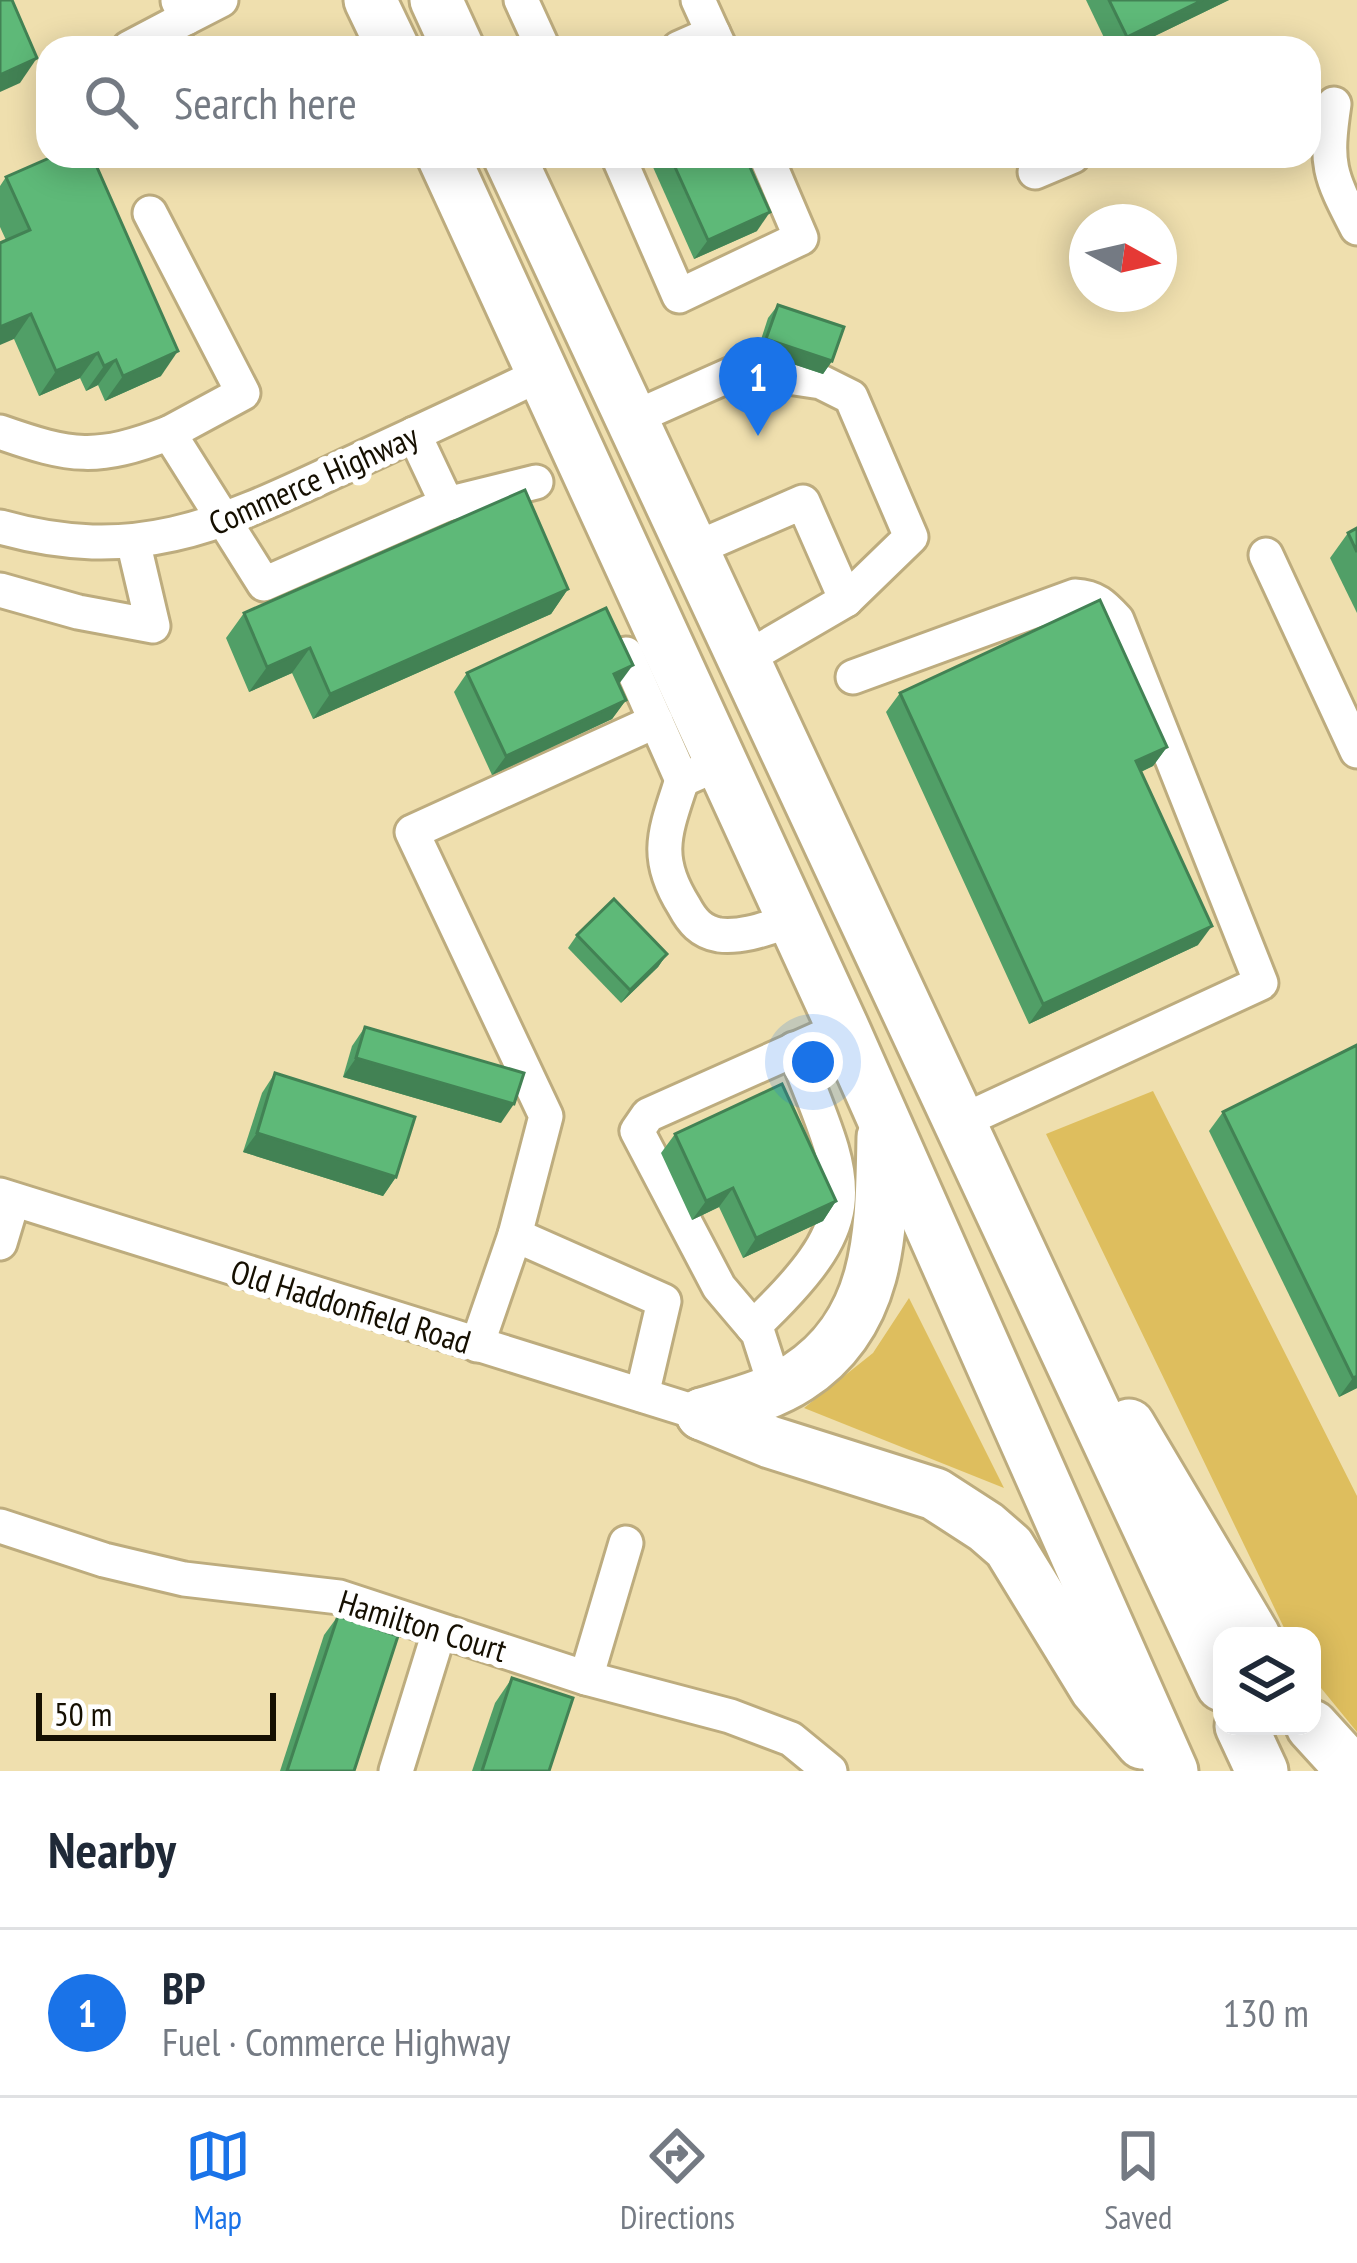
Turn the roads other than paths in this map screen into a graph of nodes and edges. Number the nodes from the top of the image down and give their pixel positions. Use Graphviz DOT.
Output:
graph roads {
  1 [pos="221,0"];
  2 [pos="370,0"];
  3 [pos="436,0"];
  4 [pos="521,0"];
  5 [pos="698,0"];
  6 [pos="182,9"];
  7 [pos="145,36"];
  8 [pos="387,36"];
  9 [pos="452,36"];
  10 [pos="538,36"];
  11 [pos="714,36"];
  12 [pos="1333,103"];
  13 [pos="448,168"];
  14 [pos="515,168"];
  15 [pos="623,168"];
  16 [pos="771,168"];
  17 [pos="1044,168"];
  18 [pos="1035,172"];
  19 [pos="150,213"];
  20 [pos="1357,228"];
  21 [pos="543,374"];
  22 [pos="631,419"];
  23 [pos="0,432"];
  24 [pos="169,434"];
  25 [pos="414,434"];
  26 [pos="536,482"];
  27 [pos="447,504"];
  28 [pos="224,521"];
  29 [pos="0,527"];
  30 [pos="133,542"];
  31 [pos="692,550"];
  32 [pos="1266,556"];
  33 [pos="0,590"];
  34 [pos="846,600"];
  35 [pos="626,654"];
  36 [pos="743,660"];
  37 [pos="853,677"];
  38 [pos="656,721"];
  39 [pos="1357,751"];
  40 [pos="702,771"];
  41 [pos="793,920"];
  42 [pos="843,1028"];
  43 [pos="794,1049"];
  44 [pos="883,1119"];
  45 [pos="958,1124"];
  46 [pos="7,1198"];
  47 [pos="515,1235"];
  48 [pos="0,1243"];
  49 [pos="1032,1282"];
  50 [pos="753,1327"];
  51 [pos="477,1345"];
  52 [pos="776,1389"];
  53 [pos="642,1395"];
  54 [pos="702,1414"];
  55 [pos="2,1534"];
  56 [pos="626,1543"];
  57 [pos="1249,1627"];
  58 [pos="439,1632"];
  59 [pos="1213,1666"];
  60 [pos="586,1678"];
  61 [pos="1245,1735"];
  62 [pos="1320,1735"];
  63 [pos="396,1771"];
  64 [pos="830,1771"];
  65 [pos="1169,1771"];
  66 [pos="1262,1771"];
  67 [pos="1353,1771"];
  1 -- 6 [label="street"];
  2 -- 8 [label="highway"];
  3 -- 9 [label="highway"];
  4 -- 10 [label="street"];
  5 -- 11 [label="street"];
  6 -- 7 [label="street"];
  12 -- 20 [label="street"];
  13 -- 21 [label="highway"];
  14 -- 22 [label="highway"];
  15 -- 16 [label="street"];
  17 -- 18 [label="street"];
  19 -- 24 [label="street"];
  21 -- 25 [label="street, Commerce Highway"];
  21 -- 40 [label="highway"];
  22 -- 31 [label="highway"];
  22 -- 34 [label="street"];
  23 -- 24 [label="street"];
  24 -- 28 [label="street"];
  25 -- 27 [label="street"];
  25 -- 28 [label="street, Commerce Highway"];
  26 -- 27 [label="street"];
  27 -- 28 [label="street"];
  28 -- 30 [label="street, Commerce Highway"];
  29 -- 30 [label="street, Commerce Highway"];
  30 -- 33 [label="street"];
  31 -- 34 [label="street"];
  31 -- 36 [label="highway"];
  32 -- 39 [label="street"];
  34 -- 36 [label="street"];
  35 -- 38 [label="street"];
  36 -- 45 [label="highway"];
  37 -- 45 [label="street"];
  38 -- 40 [label="street"];
  38 -- 47 [label="street"];
  40 -- 41 [label="highway"];
  40 -- 41 [label="street"];
  41 -- 42 [label="highway"];
  42 -- 43 [label="street"];
  42 -- 44 [label="highway"];
  43 -- 50 [label="street"];
  43 -- 50 [label="street"];
  44 -- 52 [label="highway"];
  44 -- 65 [label="highway"];
  45 -- 49 [label="highway"];
  46 -- 48 [label="street"];
  46 -- 51 [label="street, Old Haddonfield Road"];
  47 -- 51 [label="street"];
  47 -- 53 [label="street"];
  49 -- 57 [label="highway"];
  49 -- 59 [label="highway"];
  50 -- 52 [label="street"];
  51 -- 53 [label="street, Old Haddonfield Road"];
  52 -- 54 [label="highway"];
  53 -- 54 [label="street, Old Haddonfield Road"];
  54 -- 65 [label="highway"];
  55 -- 58 [label="street, Hamilton Court"];
  56 -- 60 [label="street"];
  58 -- 60 [label="street, Hamilton Court"];
  58 -- 63 [label="street"];
  60 -- 64 [label="street, Hamilton Court"];
  61 -- 66 [label="highway"];
  62 -- 67 [label="highway"];
}
